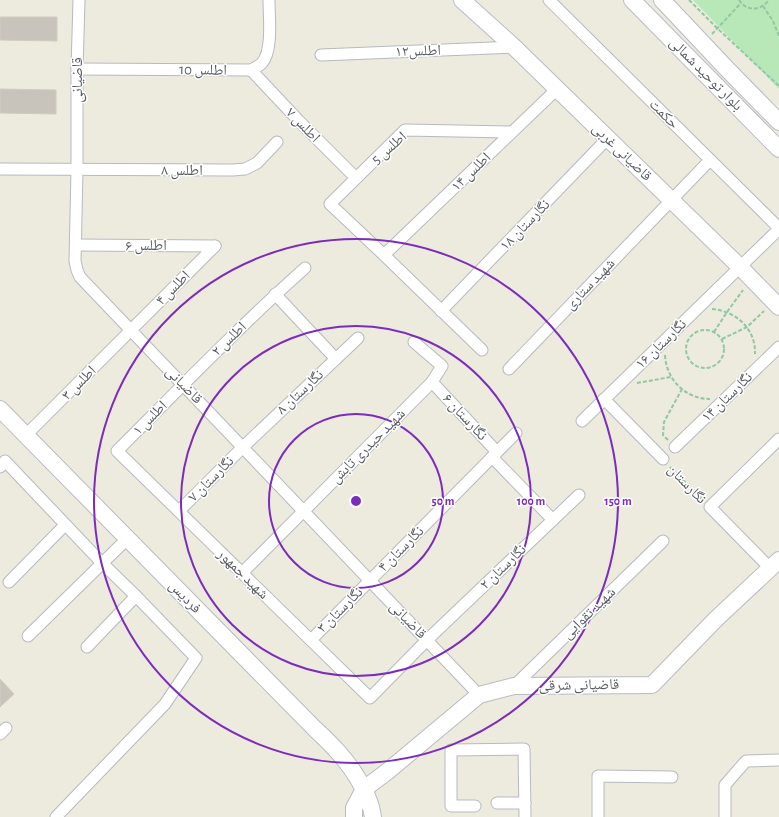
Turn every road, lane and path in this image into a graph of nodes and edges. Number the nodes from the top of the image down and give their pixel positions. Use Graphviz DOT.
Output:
graph roads {
  1 [pos="79,0"];
  2 [pos="269,0"];
  3 [pos="462,0"];
  4 [pos="549,0"];
  5 [pos="632,0"];
  6 [pos="662,0"];
  7 [pos="689,0"];
  8 [pos="768,0"];
  9 [pos="740,1"];
  10 [pos="763,6"];
  11 [pos="717,28"];
  12 [pos="779,36"];
  13 [pos="703,43"];
  14 [pos="514,46"];
  15 [pos="321,55"];
  16 [pos="77,69"];
  17 [pos="251,70"];
  18 [pos="779,86"];
  19 [pos="557,89"];
  20 [pos="779,122"];
  21 [pos="512,132"];
  22 [pos="608,138"];
  23 [pos="277,142"];
  24 [pos="779,149"];
  25 [pos="710,160"];
  26 [pos="0,169"];
  27 [pos="77,170"];
  28 [pos="356,178"];
  29 [pos="671,200"];
  30 [pos="779,228"];
  31 [pos="76,245"];
  32 [pos="215,246"];
  33 [pos="384,255"];
  34 [pos="740,267"];
  35 [pos="305,268"];
  36 [pos="754,280"];
  37 [pos="275,294"];
  38 [pos="776,304"];
  39 [pos="441,311"];
  40 [pos="694,312"];
  41 [pos="727,312"];
  42 [pos="747,327"];
  43 [pos="131,330"];
  44 [pos="714,332"];
  45 [pos="669,336"];
  46 [pos="358,338"];
  47 [pos="722,339"];
  48 [pos="414,342"];
  49 [pos="779,347"];
  50 [pos="482,350"];
  51 [pos="336,359"];
  52 [pos="509,369"];
  53 [pos="750,375"];
  54 [pos="671,377"];
  55 [pos="432,382"];
  56 [pos="622,382"];
  57 [pos="183,385"];
  58 [pos="682,389"];
  59 [pos="730,394"];
  60 [pos="604,399"];
  61 [pos="0,409"];
  62 [pos="582,421"];
  63 [pos="516,433"];
  64 [pos="26,435"];
  65 [pos="779,440"];
  66 [pos="242,447"];
  67 [pos="675,448"];
  68 [pos="117,451"];
  69 [pos="495,455"];
  70 [pos="663,459"];
  71 [pos="0,467"];
  72 [pos="579,495"];
  73 [pos="710,507"];
  74 [pos="303,510"];
  75 [pos="179,511"];
  76 [pos="553,520"];
  77 [pos="66,525"];
  78 [pos="128,538"];
  79 [pos="663,541"];
  80 [pos="102,563"];
  81 [pos="775,565"];
  82 [pos="242,573"];
  83 [pos="370,580"];
  84 [pos="9,582"];
  85 [pos="136,596"];
  86 [pos="28,636"];
  87 [pos="310,640"];
  88 [pos="427,640"];
  89 [pos="87,647"];
  90 [pos="514,686"];
  91 [pos="479,695"];
  92 [pos="370,698"];
  93 [pos="779,760"];
  94 [pos="672,777"];
  95 [pos="364,789"];
  96 [pos="497,803"];
  97 [pos="525,803"];
  98 [pos="475,806"];
  99 [pos="56,817"];
  100 [pos="354,817"];
  101 [pos="373,817"];
  102 [pos="525,817"];
  103 [pos="598,817"];
  104 [pos="725,817"];
  1 -- 16 [label="street, قاضیانی"];
  2 -- 17 [label="street"];
  3 -- 14 [label="street, قاضیانی غربی"];
  4 -- 25 [label="street, حکمت"];
  5 -- 24 [label="street, بلوار توحید شمالی"];
  6 -- 13 [label="street, بلوار توحید شمالی"];
  7 -- 11 [label="path"];
  8 -- 10 [label="path"];
  9 -- 10 [label="path"];
  9 -- 11 [label="path"];
  10 -- 12 [label="path"];
  11 -- 13 [label="path"];
  11 -- 18 [label="path"];
  13 -- 20 [label="street, بلوار توحید شمالی"];
  14 -- 15 [label="street, اطلس۱۲"];
  14 -- 19 [label="street, قاضیانی غربی"];
  16 -- 17 [label="street, اطلس 10"];
  16 -- 27 [label="street, قاضیانی"];
  17 -- 28 [label="street, اطلس ۷"];
  19 -- 21 [label="street, اطلس ۱۴"];
  19 -- 22 [label="street, قاضیانی غربی"];
  21 -- 28 [label="street, اطلس 5"];
  21 -- 33 [label="street, اطلس ۱۴"];
  22 -- 29 [label="street, قاضیانی غربی"];
  22 -- 39 [label="street, نگارستان ۱۸"];
  23 -- 27 [label="street, اطلس ۸"];
  25 -- 29 [label="street, شهید ستاری"];
  25 -- 30 [label="street, حکمت"];
  26 -- 27 [label="street, اطلس ۸"];
  27 -- 31 [label="street, قاضیانی"];
  28 -- 33 [label="street, اطلس 5"];
  29 -- 34 [label="street, قاضیانی غربی"];
  29 -- 52 [label="street, شهید ستاری"];
  30 -- 34 [label="street, نگارستان ۱۶"];
  31 -- 32 [label="street, اطلس ۶"];
  31 -- 43 [label="street, قاضیانی"];
  32 -- 43 [label="street, اطلس ۴"];
  33 -- 39 [label="street"];
  34 -- 36 [label="street, قاضیانی غربی"];
  34 -- 40 [label="street, نگارستان ۱۶"];
  35 -- 37 [label="street, اطلس ۲"];
  36 -- 38 [label="street, قاضیانی غربی"];
  36 -- 41 [label="path"];
  37 -- 51 [label="street"];
  37 -- 57 [label="street, اطلس ۲"];
  38 -- 42 [label="path"];
  39 -- 50 [label="street"];
  40 -- 41 [label="path"];
  40 -- 45 [label="street, نگارستان ۱۶"];
  41 -- 42 [label="path"];
  41 -- 44 [label="path"];
  42 -- 47 [label="path"];
  42 -- 53 [label="path"];
  43 -- 57 [label="street, قاضیانی"];
  43 -- 64 [label="street, اطلس ۳"];
  44 -- 47 [label="path"];
  44 -- 47 [label="path"];
  45 -- 54 [label="path"];
  45 -- 56 [label="street, نگارستان ۱۶"];
  46 -- 51 [label="street, نگارستان ۸"];
  48 -- 55 [label="street, شهید حیدری تابش"];
  49 -- 53 [label="street, نگارستان ۱۴"];
  51 -- 66 [label="street, نگارستان ۸"];
  53 -- 59 [label="street, نگارستان ۱۴"];
  54 -- 56 [label="path"];
  54 -- 58 [label="path"];
  55 -- 69 [label="street, نگارستان ۶"];
  55 -- 74 [label="street, شهید حیدری تابش"];
  56 -- 60 [label="street, نگارستان ۱۶"];
  57 -- 66 [label="street, قاضیانی"];
  57 -- 68 [label="street, اطلس ۱"];
  58 -- 59 [label="path"];
  58 -- 67 [label="path"];
  59 -- 67 [label="street, نگارستان ۱۴"];
  60 -- 62 [label="street, نگارستان ۱۶"];
  60 -- 70 [label="street, نگارستان"];
  61 -- 64 [label="street, فردیس"];
  63 -- 69 [label="street, نگارستان ۴"];
  64 -- 78 [label="street, فردیس"];
  65 -- 73 [label="street"];
  66 -- 74 [label="street, قاضیانی"];
  66 -- 75 [label="street, نگارستان ۷"];
  68 -- 75 [label="street, شهید جمهور"];
  69 -- 76 [label="street, نگارستان ۶"];
  69 -- 83 [label="street, نگارستان ۴"];
  70 -- 73 [label="path, نگارستان"];
  71 -- 77 [label="street"];
  72 -- 76 [label="street, نگارستان ۲"];
  73 -- 81 [label="street, نگارستان"];
  74 -- 82 [label="street, شهید حیدری تابش"];
  74 -- 83 [label="street, قاضیانی"];
  75 -- 82 [label="street, شهید جمهور"];
  76 -- 88 [label="street, نگارستان ۲"];
  77 -- 80 [label="street"];
  77 -- 84 [label="street"];
  78 -- 80 [label="street"];
  78 -- 95 [label="street, فردیس"];
  79 -- 90 [label="street, شهید تقوایی"];
  80 -- 85 [label="street"];
  80 -- 86 [label="street"];
  81 -- 90 [label="street, قاضیانی شرقی"];
  82 -- 87 [label="street, شهید جمهور"];
  83 -- 87 [label="street, نگارستان ۳"];
  83 -- 88 [label="street, قاضیانی"];
  85 -- 89 [label="street"];
  85 -- 99 [label="street"];
  87 -- 92 [label="street, شهید جمهور"];
  88 -- 91 [label="street, قاضیانی"];
  88 -- 92 [label="street, نگارستان ۲"];
  90 -- 91 [label="street, قاضیانی شرقی"];
  91 -- 95 [label="street, قاضیانی شرقی"];
  93 -- 104 [label="street"];
  94 -- 103 [label="street"];
  95 -- 100 [label="street"];
  95 -- 101 [label="street, فردیس"];
  96 -- 97 [label="street"];
  97 -- 98 [label="street"];
  97 -- 102 [label="street"];
}
